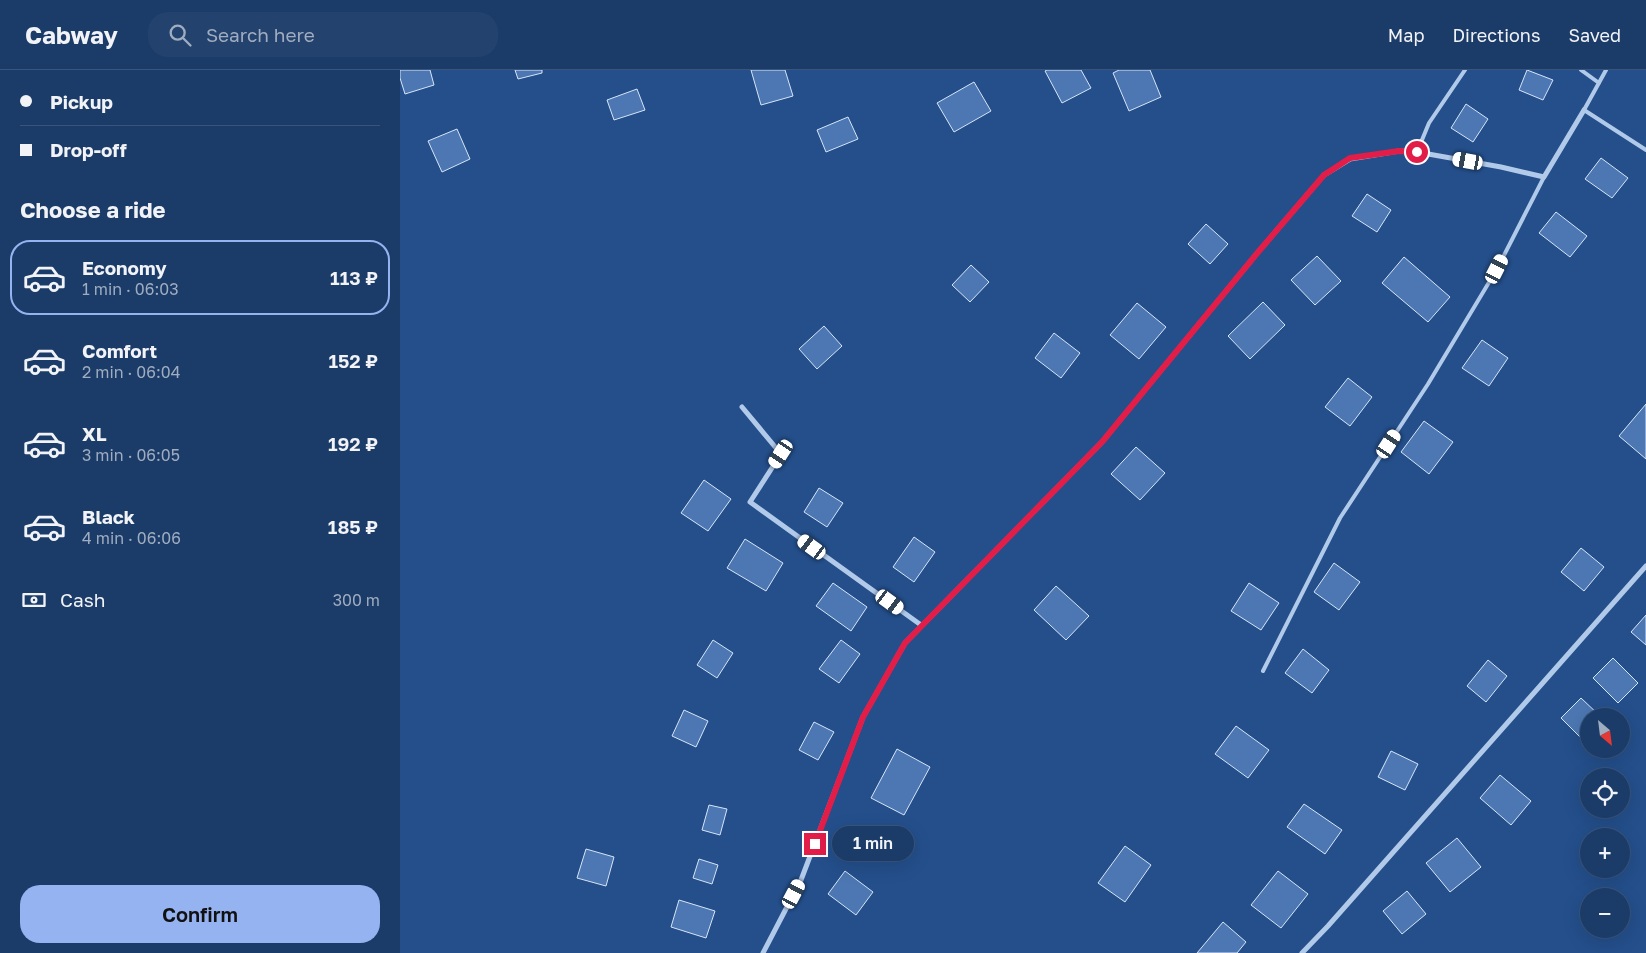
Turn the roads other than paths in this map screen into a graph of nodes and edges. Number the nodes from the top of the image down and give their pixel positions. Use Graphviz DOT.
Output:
graph roads {
  1 [pos="1465,70"];
  2 [pos="1581,70"];
  3 [pos="1606,70"];
  4 [pos="1599,83"];
  5 [pos="1584,110"];
  6 [pos="1646,150"];
  7 [pos="1417,152"];
  8 [pos="1544,178"];
  9 [pos="742,407"];
  10 [pos="1646,566"];
  11 [pos="921,625"];
  12 [pos="1263,671"];
  13 [pos="763,953"];
  14 [pos="1302,953"];
  1 -- 7 [label="lane"];
  2 -- 4 [label="lane"];
  3 -- 4 [label="lane"];
  4 -- 5 [label="lane"];
  5 -- 6 [label="lane"];
  5 -- 8 [label="street"];
  7 -- 8 [label="street"];
  7 -- 11 [label="street"];
  8 -- 12 [label="lane"];
  9 -- 11 [label="street"];
  10 -- 14 [label="street"];
  11 -- 13 [label="street"];
}
